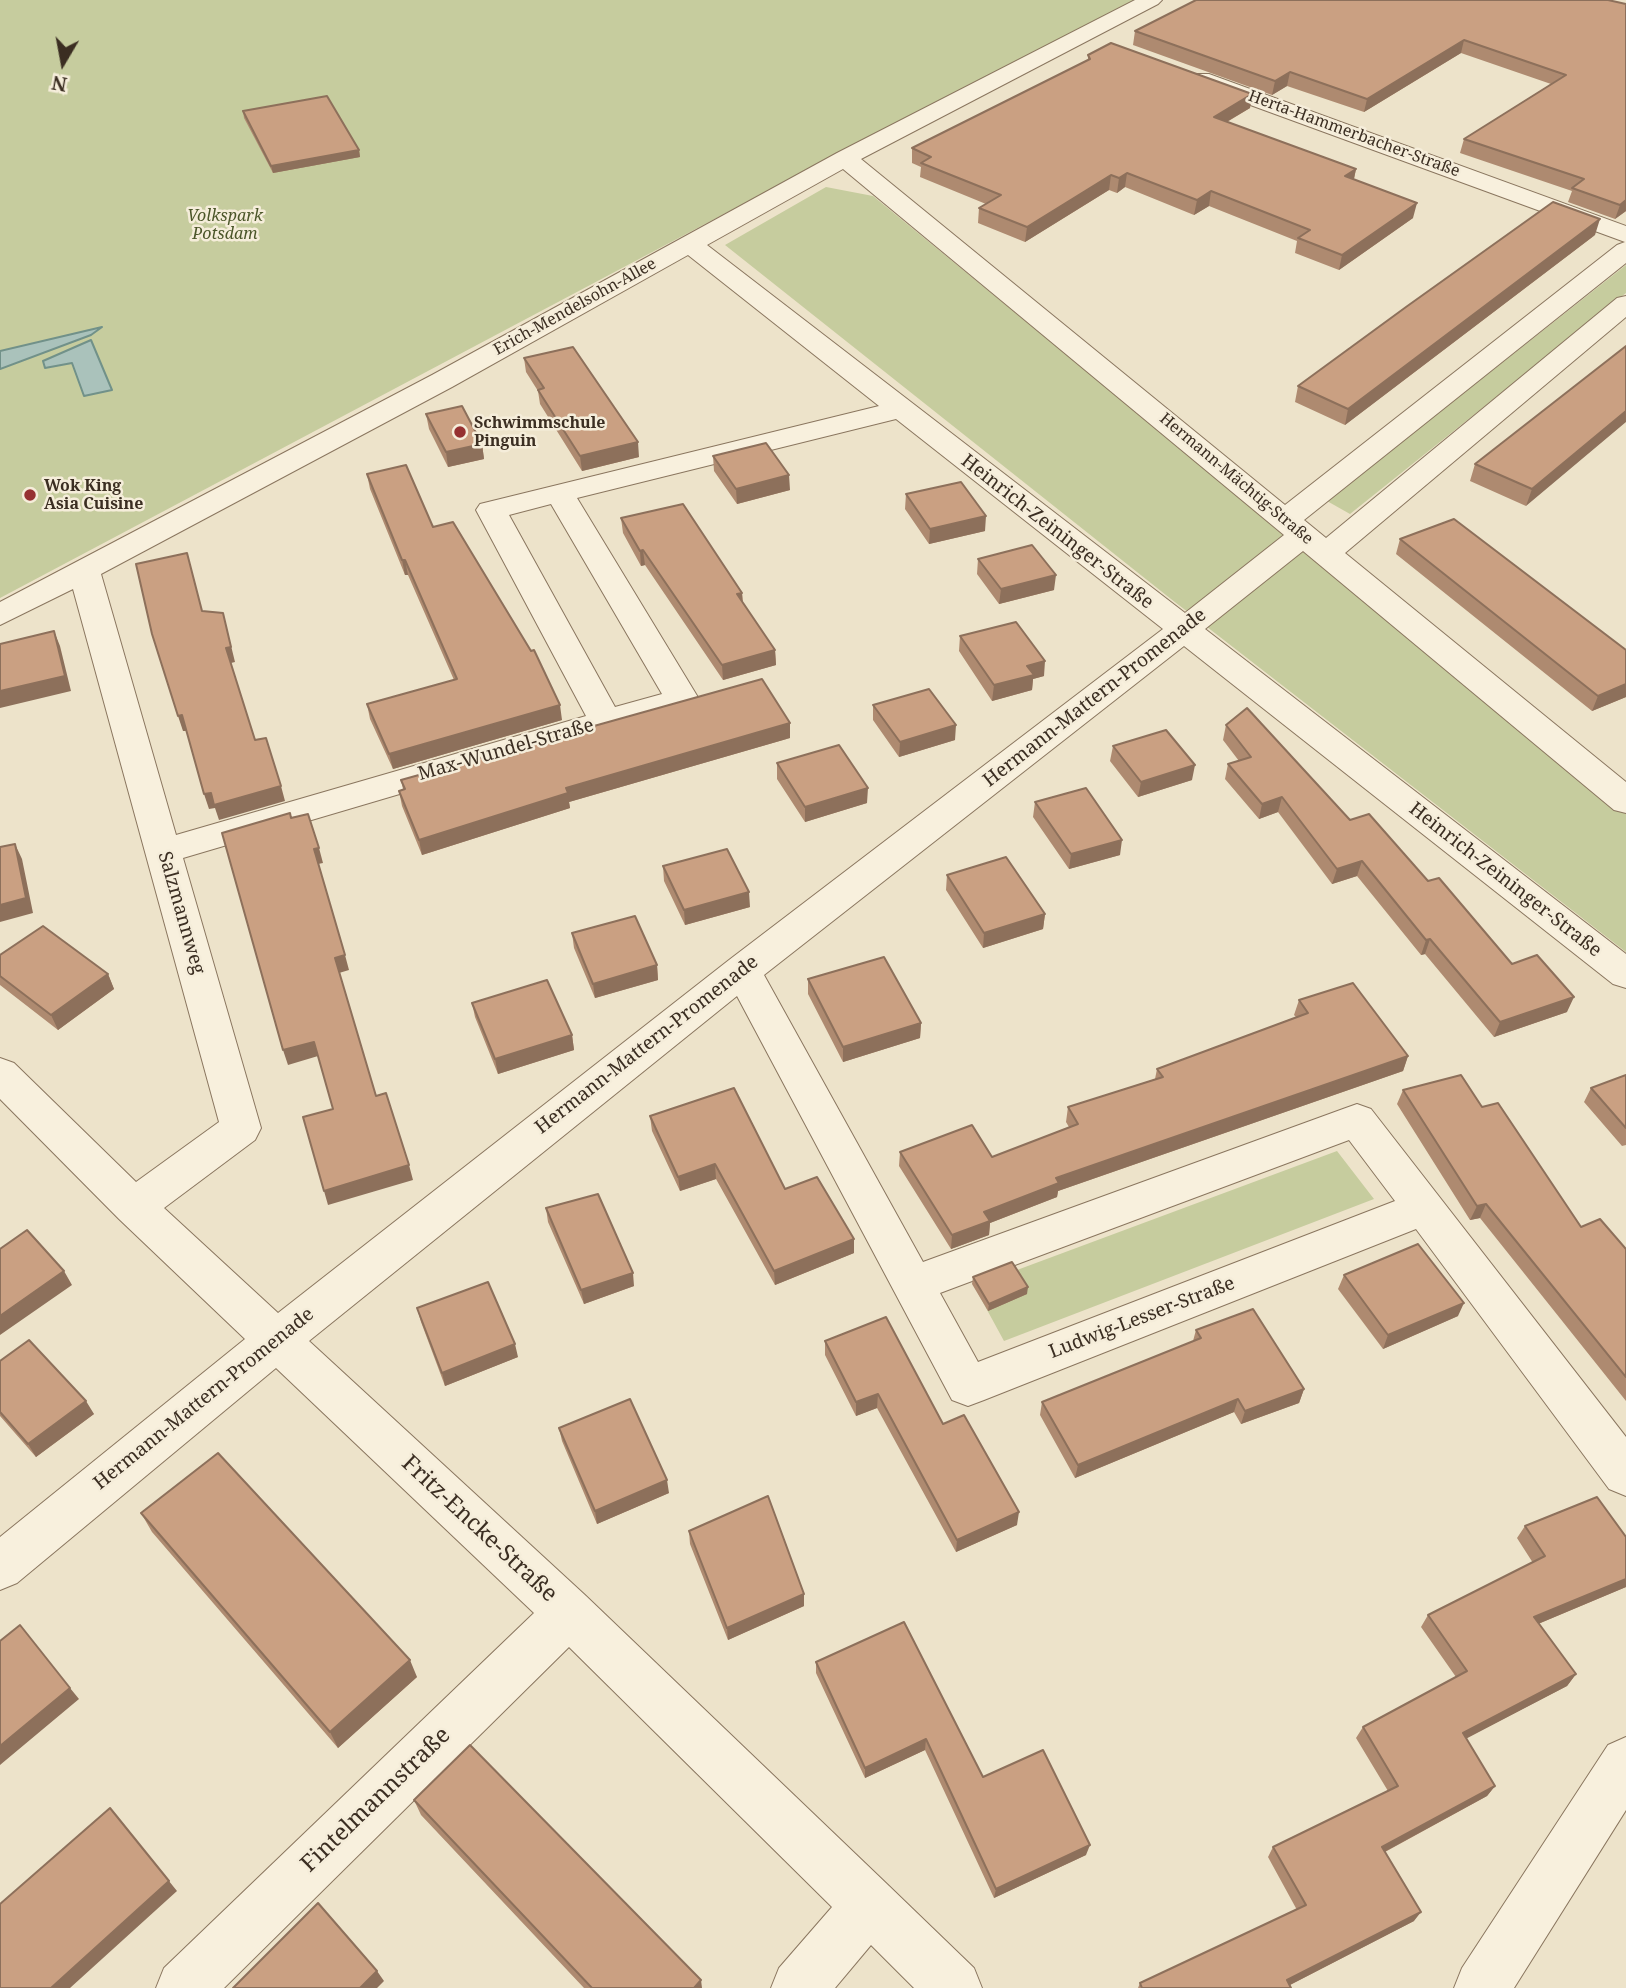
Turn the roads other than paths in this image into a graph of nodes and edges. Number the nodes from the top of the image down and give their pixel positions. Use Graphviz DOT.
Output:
graph roads {
  1 [pos="1151,0"];
  2 [pos="1081,36"];
  3 [pos="1107,45"];
  4 [pos="1186,73"];
  5 [pos="845,158"];
  6 [pos="1626,235"];
  7 [pos="689,243"];
  8 [pos="1626,250"];
  9 [pos="1626,304"];
  10 [pos="901,409"];
  11 [pos="559,493"];
  12 [pos="1304,535"];
  13 [pos="84,570"];
  14 [pos="0,615"];
  15 [pos="1183,630"];
  16 [pos="606,721"];
  17 [pos="1625,798"];
  18 [pos="164,850"];
  19 [pos="742,970"];
  20 [pos="1626,974"];
  21 [pos="2,1080"];
  22 [pos="134,1207"];
  23 [pos="1424,1208"];
  24 [pos="913,1284"];
  25 [pos="275,1339"];
  26 [pos="1626,1474"];
  27 [pos="0,1567"];
  28 [pos="569,1613"];
  29 [pos="1626,1763"];
  30 [pos="870,1905"];
  31 [pos="184,1988"];
  32 [pos="799,1988"];
  33 [pos="954,1988"];
  34 [pos="1482,1988"];
  1 -- 2 [label="street, Erich-Mendelsohn-Allee"];
  2 -- 3 [label="street"];
  2 -- 5 [label="street, Erich-Mendelsohn-Allee"];
  4 -- 6 [label="street, Herta-Hammerbacher-Straße"];
  5 -- 7 [label="street, Erich-Mendelsohn-Allee"];
  5 -- 12 [label="street, Hermann-Mächtig-Straße"];
  7 -- 10 [label="street, Heinrich-Zeininger-Straße"];
  7 -- 13 [label="street, Erich-Mendelsohn-Allee"];
  8 -- 12 [label="street, Hermann-Mattern-Promenade"];
  9 -- 12 [label="street, Hermann-Mattern-Promenade"];
  10 -- 11 [label="street, Max-Wundel-Straße"];
  10 -- 15 [label="street, Heinrich-Zeininger-Straße"];
  11 -- 16 [label="street, Max-Wundel-Straße"];
  11 -- 16 [label="street, Max-Wundel-Straße"];
  12 -- 15 [label="street, Hermann-Mattern-Promenade"];
  12 -- 17 [label="street, Hermann-Mächtig-Straße"];
  13 -- 14 [label="street, Erich-Mendelsohn-Allee"];
  13 -- 18 [label="street, Salzmannweg"];
  15 -- 19 [label="street, Hermann-Mattern-Promenade"];
  15 -- 20 [label="street, Heinrich-Zeininger-Straße"];
  16 -- 18 [label="street, Max-Wundel-Straße"];
  18 -- 22 [label="street, Salzmannweg"];
  19 -- 24 [label="street, Ludwig-Lesser-Straße"];
  19 -- 25 [label="street, Hermann-Mattern-Promenade"];
  21 -- 22 [label="street, Fritz-Encke-Straße"];
  22 -- 25 [label="street, Fritz-Encke-Straße"];
  23 -- 24 [label="street"];
  23 -- 24 [label="street, Ludwig-Lesser-Straße"];
  23 -- 26 [label="street"];
  25 -- 27 [label="street, Hermann-Mattern-Promenade"];
  25 -- 28 [label="street, Fritz-Encke-Straße"];
  28 -- 30 [label="street, Fritz-Encke-Straße"];
  28 -- 31 [label="street, Fintelmannstraße"];
  29 -- 34 [label="street"];
  30 -- 32 [label="street"];
  30 -- 33 [label="street, Fritz-Encke-Straße"];
}
